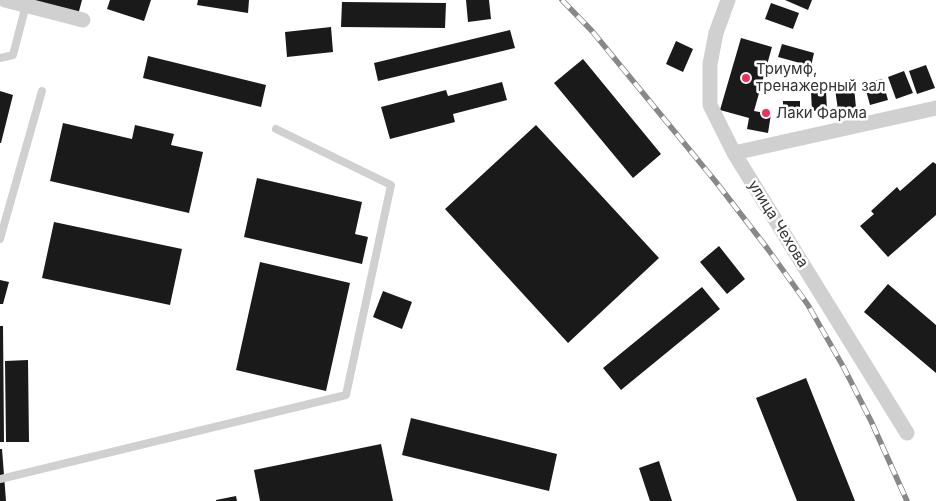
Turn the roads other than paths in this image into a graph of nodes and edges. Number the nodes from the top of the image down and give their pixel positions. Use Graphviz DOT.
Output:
graph roads {
  1 [pos="5,0"];
  2 [pos="728,0"];
  3 [pos="26,5"];
  4 [pos="83,20"];
  5 [pos="0,58"];
  6 [pos="42,90"];
  7 [pos="936,108"];
  8 [pos="276,129"];
  9 [pos="734,153"];
  10 [pos="0,239"];
  11 [pos="907,432"];
  12 [pos="0,479"];
  1 -- 3 [label="street"];
  2 -- 9 [label="street, улица Чехова"];
  3 -- 4 [label="street"];
  3 -- 5 [label="lane"];
  6 -- 10 [label="lane"];
  7 -- 9 [label="street"];
  8 -- 12 [label="lane"];
  9 -- 11 [label="street, улица Чехова"];
}
